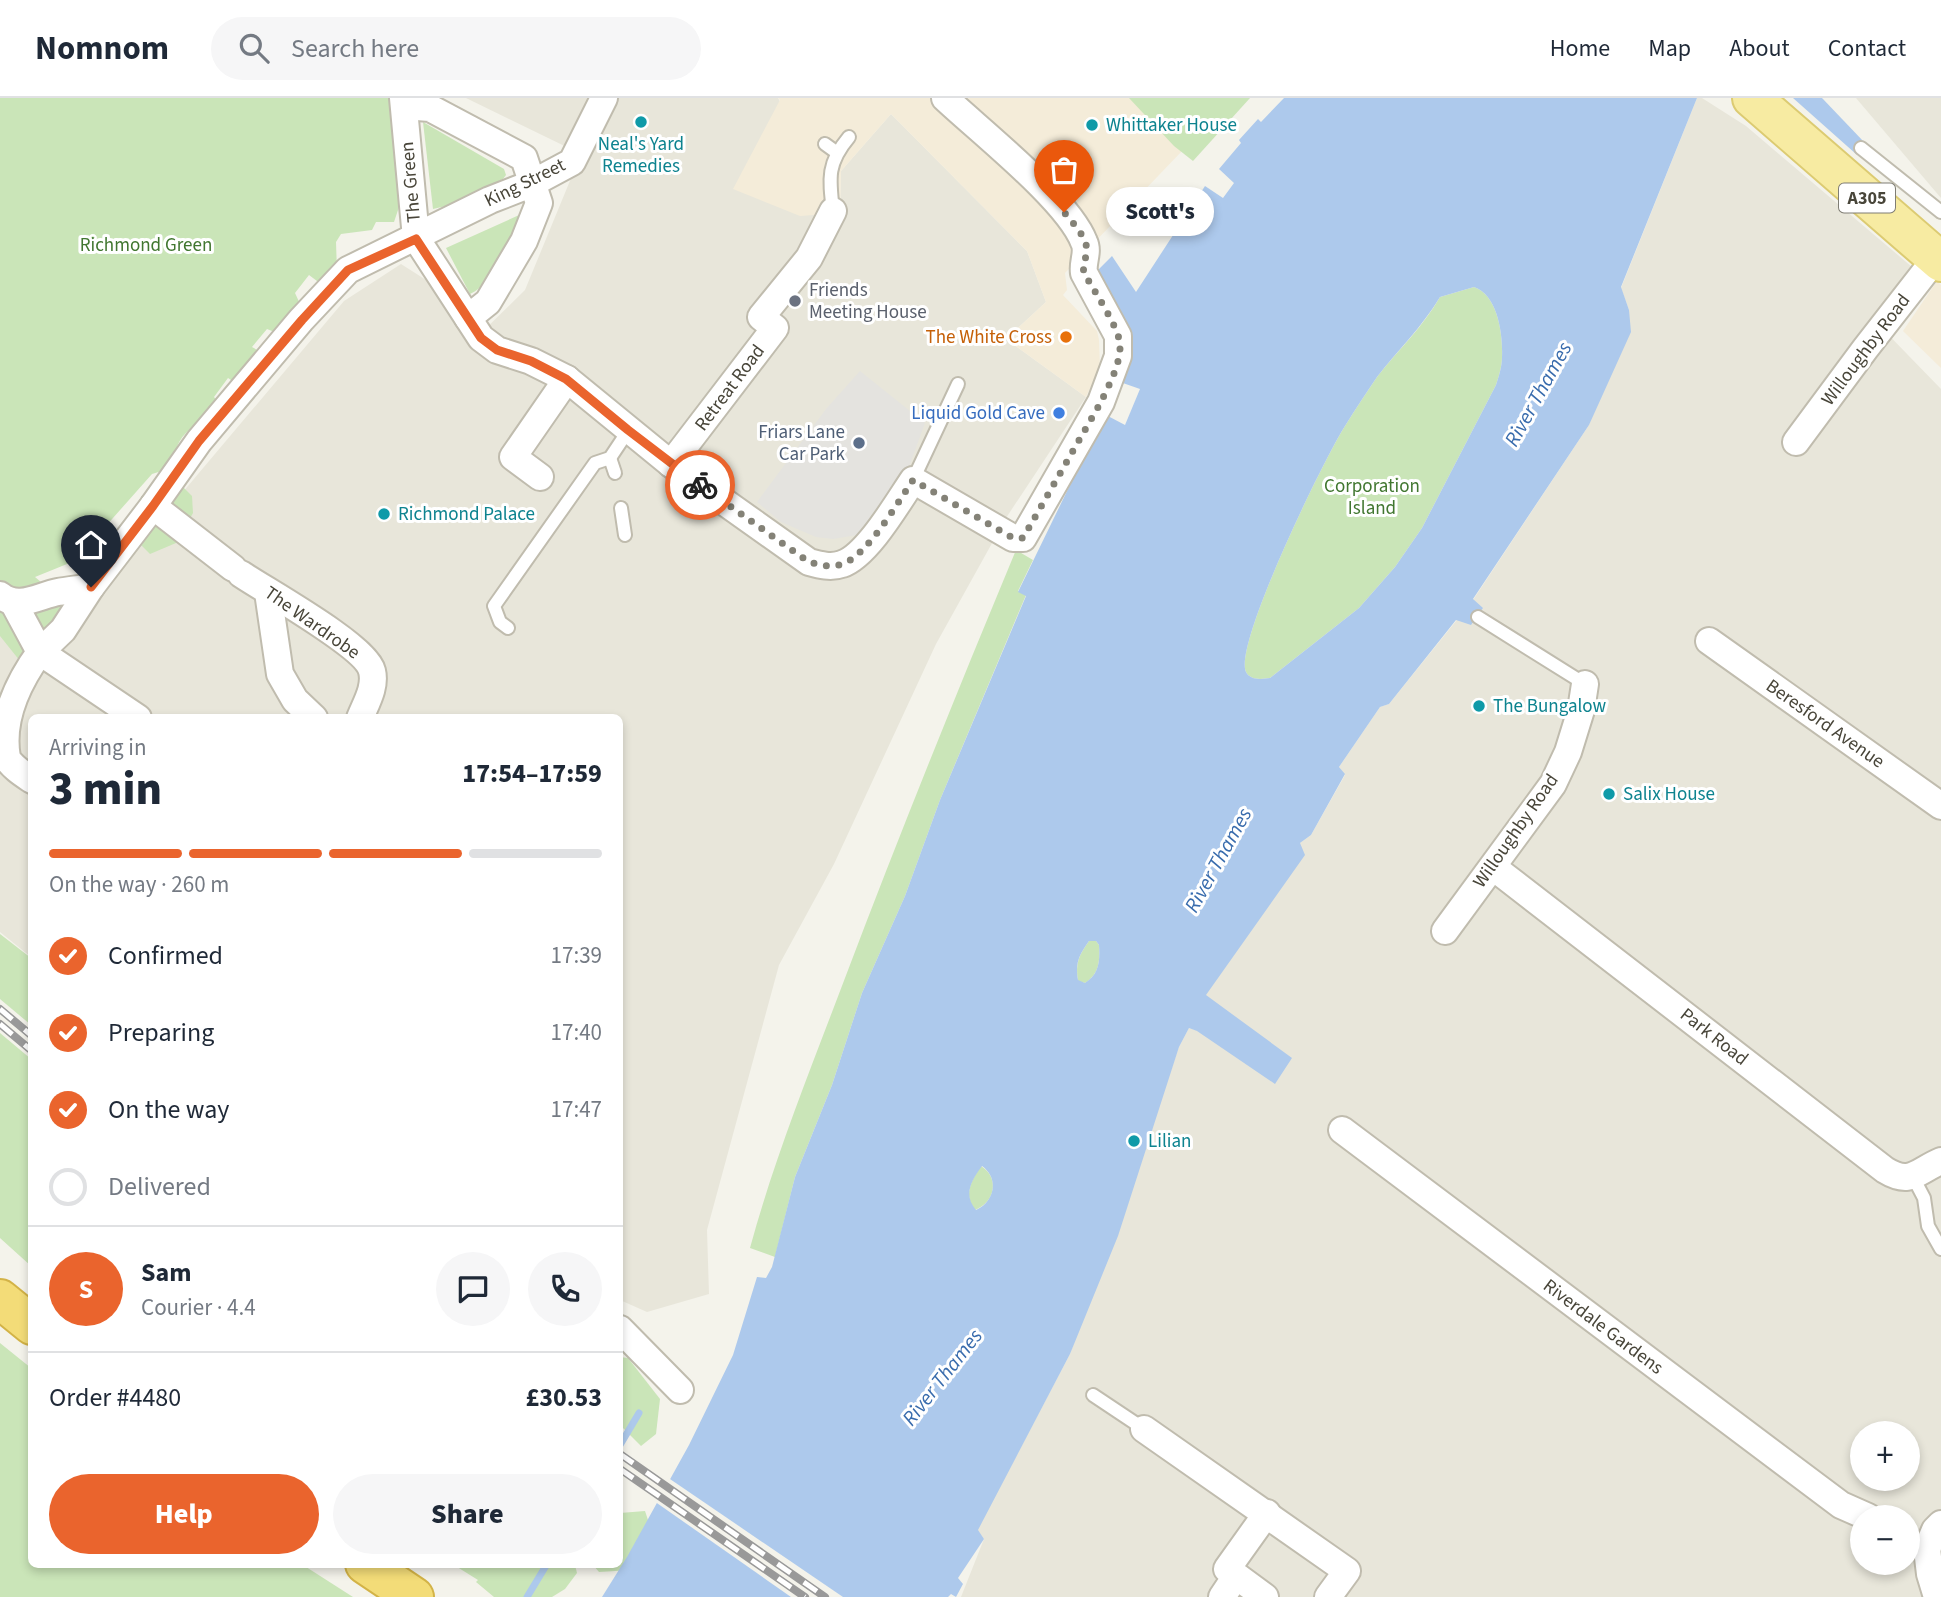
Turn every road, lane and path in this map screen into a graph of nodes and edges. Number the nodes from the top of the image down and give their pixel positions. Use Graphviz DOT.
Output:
graph roads {
  1 [pos="604,98"];
  2 [pos="945,98"];
  3 [pos="1752,98"];
  4 [pos="404,102"];
  5 [pos="849,137"];
  6 [pos="825,144"];
  7 [pos="1861,148"];
  8 [pos="836,152"];
  9 [pos="531,184"];
  10 [pos="833,211"];
  11 [pos="1941,212"];
  12 [pos="416,239"];
  13 [pos="1939,260"];
  14 [pos="468,318"];
  15 [pos="566,379"];
  16 [pos="958,384"];
  17 [pos="628,430"];
  18 [pos="1796,442"];
  19 [pos="610,458"];
  20 [pos="671,464"];
  21 [pos="615,473"];
  22 [pos="540,477"];
  23 [pos="913,480"];
  24 [pos="153,506"];
  25 [pos="621,509"];
  26 [pos="625,535"];
  27 [pos="91,587"];
  28 [pos="268,592"];
  29 [pos="6,599"];
  30 [pos="1478,617"];
  31 [pos="508,628"];
  32 [pos="1710,641"];
  33 [pos="40,652"];
  34 [pos="1585,684"];
  35 [pos="132,714"];
  36 [pos="310,714"];
  37 [pos="362,714"];
  38 [pos="28,777"];
  39 [pos="1941,806"];
  40 [pos="1493,867"];
  41 [pos="1445,931"];
  42 [pos="1342,1130"];
  43 [pos="1941,1161"];
  44 [pos="1913,1177"];
  45 [pos="1941,1249"];
  46 [pos="0,1299"];
  47 [pos="28,1322"];
  48 [pos="623,1332"];
  49 [pos="680,1390"];
  50 [pos="1093,1395"];
  51 [pos="1144,1429"];
  52 [pos="1850,1509"];
  53 [pos="1267,1513"];
  54 [pos="1941,1524"];
  55 [pos="1920,1539"];
  56 [pos="1920,1549"];
  57 [pos="371,1568"];
  58 [pos="1229,1587"];
  59 [pos="414,1597"];
  60 [pos="1265,1597"];
  61 [pos="1328,1597"];
  62 [pos="1937,1597"];
  1 -- 9 [label="street, King Street"];
  2 -- 23 [label="street"];
  3 -- 13 [label="main road, A305"];
  4 -- 9 [label="street"];
  4 -- 12 [label="street, The Green"];
  5 -- 8 [label="lane"];
  6 -- 8 [label="lane"];
  7 -- 11 [label="lane"];
  8 -- 10 [label="lane"];
  9 -- 12 [label="street, King Street"];
  9 -- 14 [label="street"];
  10 -- 20 [label="street, Retreat Road"];
  12 -- 14 [label="street"];
  12 -- 24 [label="street, The Green"];
  13 -- 18 [label="street, Willoughby Road"];
  14 -- 15 [label="street"];
  15 -- 17 [label="street"];
  15 -- 22 [label="street"];
  16 -- 23 [label="lane"];
  17 -- 19 [label="lane"];
  17 -- 20 [label="street"];
  19 -- 21 [label="lane"];
  19 -- 31 [label="lane"];
  20 -- 23 [label="street"];
  24 -- 27 [label="street, The Green"];
  24 -- 28 [label="street, The Wardrobe"];
  25 -- 26 [label="lane"];
  27 -- 29 [label="street"];
  27 -- 33 [label="street, The Green"];
  28 -- 36 [label="street"];
  28 -- 37 [label="street, The Wardrobe"];
  29 -- 33 [label="street"];
  30 -- 34 [label="lane"];
  32 -- 39 [label="street, Beresford Avenue"];
  33 -- 35 [label="street"];
  33 -- 38 [label="street, The Green"];
  34 -- 40 [label="street, Willoughby Road"];
  40 -- 41 [label="street, Willoughby Road"];
  40 -- 44 [label="street, Park Road"];
  42 -- 52 [label="street, Riverdale Gardens"];
  43 -- 44 [label="street"];
  44 -- 45 [label="lane"];
  46 -- 47 [label="highway"];
  48 -- 49 [label="street"];
  50 -- 51 [label="lane"];
  51 -- 53 [label="street"];
  53 -- 58 [label="street"];
  53 -- 61 [label="street"];
  54 -- 55 [label="street"];
  56 -- 62 [label="street"];
  57 -- 59 [label="highway"];
  58 -- 60 [label="street"];
}
